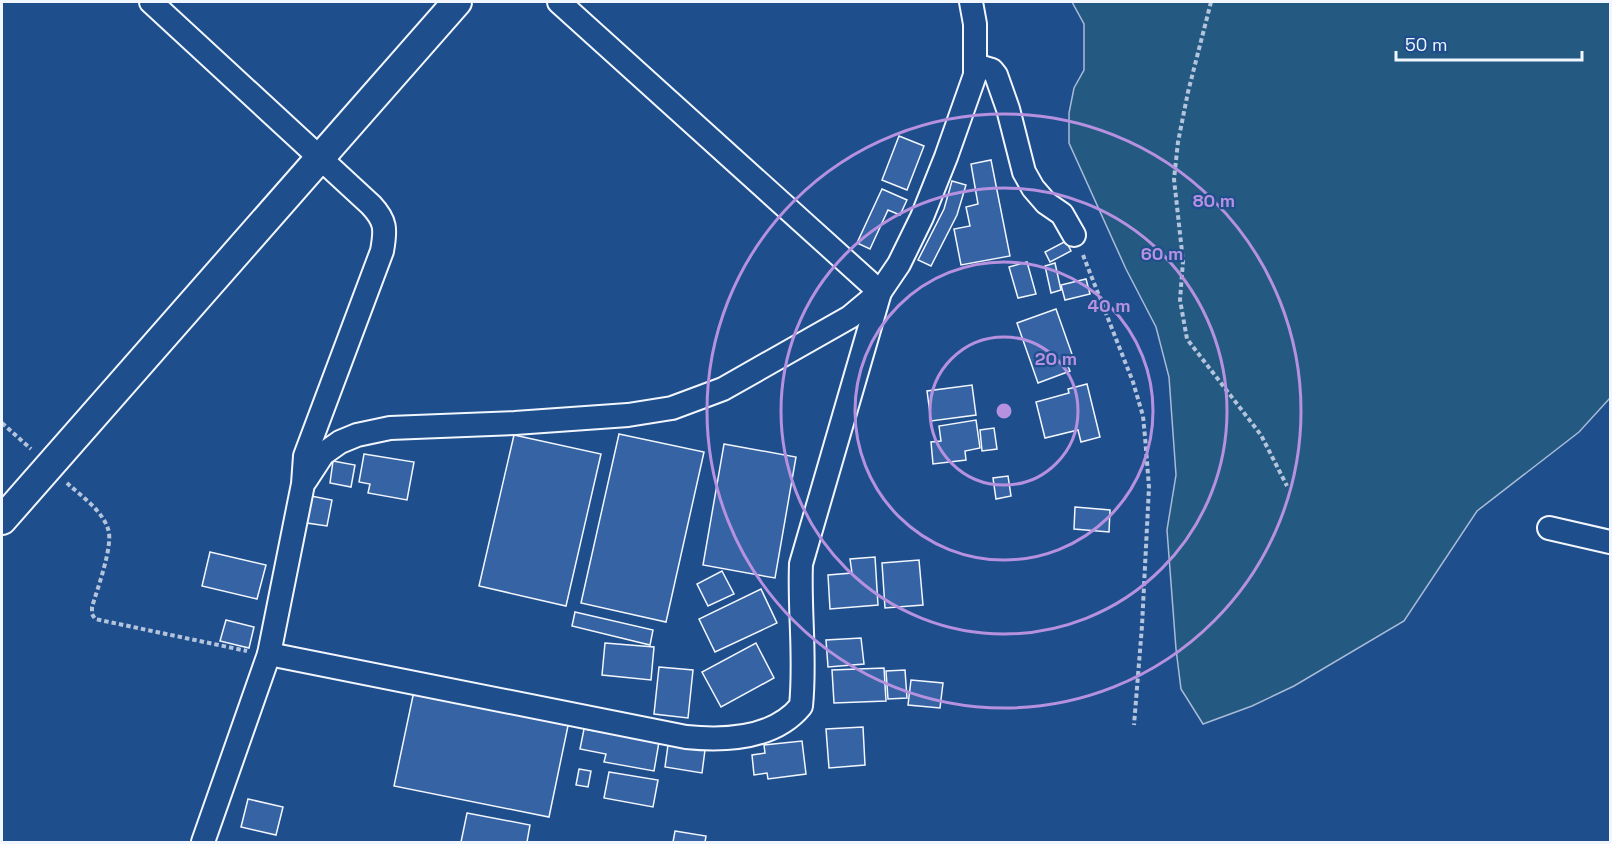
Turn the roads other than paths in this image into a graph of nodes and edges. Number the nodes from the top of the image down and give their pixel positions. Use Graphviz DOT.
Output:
graph roads {
  1 [pos="151,2"];
  2 [pos="457,2"];
  3 [pos="559,2"];
  4 [pos="971,2"];
  5 [pos="975,65"];
  6 [pos="320,158"];
  7 [pos="1074,235"];
  8 [pos="879,292"];
  9 [pos="322,412"];
  10 [pos="350,438"];
  11 [pos="303,484"];
  12 [pos="2,519"];
  13 [pos="1549,528"];
  14 [pos="1611,542"];
  15 [pos="269,655"];
  16 [pos="203,843"];
  1 -- 6 [label="street"];
  2 -- 6 [label="street"];
  3 -- 8 [label="street"];
  4 -- 5 [label="street"];
  5 -- 7 [label="street"];
  5 -- 8 [label="street"];
  6 -- 9 [label="street"];
  6 -- 12 [label="street"];
  8 -- 10 [label="street"];
  8 -- 15 [label="street"];
  9 -- 10 [label="street"];
  9 -- 11 [label="street"];
  10 -- 11 [label="street"];
  11 -- 15 [label="street"];
  13 -- 14 [label="street"];
  15 -- 16 [label="street"];
}
